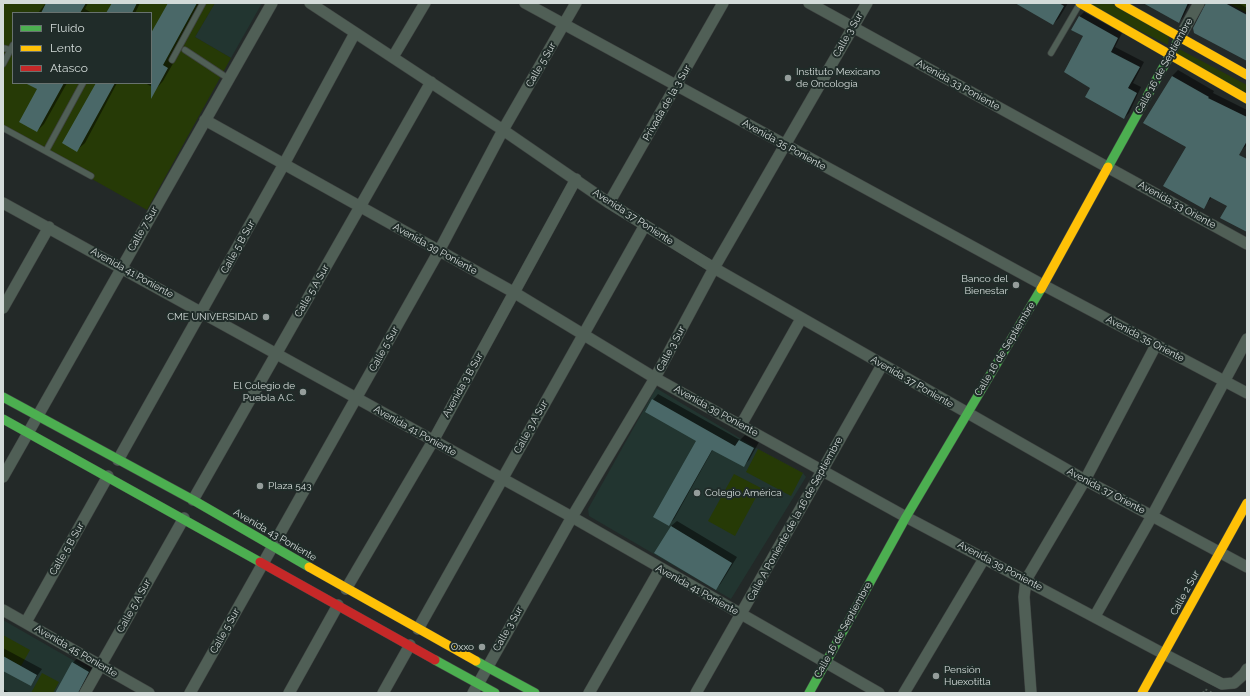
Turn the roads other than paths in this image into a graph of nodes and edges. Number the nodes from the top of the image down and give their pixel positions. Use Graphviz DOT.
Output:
graph roads {
  1 [pos="203,3"];
  2 [pos="272,3"];
  3 [pos="310,3"];
  4 [pos="425,3"];
  5 [pos="525,3"];
  6 [pos="576,3"];
  7 [pos="723,3"];
  8 [pos="809,3"];
  9 [pos="866,3"];
  10 [pos="1080,3"];
  11 [pos="1119,3"];
  12 [pos="1199,3"];
  13 [pos="564,24"];
  14 [pos="853,27"];
  15 [pos="355,33"];
  16 [pos="1180,37"];
  17 [pos="12,47"];
  18 [pos="3,48"];
  19 [pos="186,50"];
  20 [pos="1051,53"];
  21 [pos="1170,55"];
  22 [pos="393,57"];
  23 [pos="172,60"];
  24 [pos="3,64"];
  25 [pos="1247,75"];
  26 [pos="229,79"];
  27 [pos="431,82"];
  28 [pos="82,84"];
  29 [pos="676,86"];
  30 [pos="1247,99"];
  31 [pos="205,120"];
  32 [pos="3,128"];
  33 [pos="503,130"];
  34 [pos="785,145"];
  35 [pos="46,151"];
  36 [pos="284,164"];
  37 [pos="1108,167"];
  38 [pos="91,176"];
  39 [pos="576,180"];
  40 [pos="3,203"];
  41 [pos="609,203"];
  42 [pos="360,207"];
  43 [pos="645,225"];
  44 [pos="49,227"];
  45 [pos="1247,244"];
  46 [pos="439,251"];
  47 [pos="121,267"];
  48 [pos="714,268"];
  49 [pos="1043,286"];
  50 [pos="514,293"];
  51 [pos="3,308"];
  52 [pos="201,313"];
  53 [pos="802,319"];
  54 [pos="583,334"];
  55 [pos="1247,339"];
  56 [pos="1156,345"];
  57 [pos="276,354"];
  58 [pos="882,365"];
  59 [pos="655,378"];
  60 [pos="1224,381"];
  61 [pos="1247,393"];
  62 [pos="3,397"];
  63 [pos="356,398"];
  64 [pos="967,413"];
  65 [pos="38,416"];
  66 [pos="3,419"];
  67 [pos="741,425"];
  68 [pos="28,433"];
  69 [pos="433,441"];
  70 [pos="118,460"];
  71 [pos="822,470"];
  72 [pos="108,476"];
  73 [pos="3,477"];
  74 [pos="502,479"];
  75 [pos="1085,480"];
  76 [pos="193,500"];
  77 [pos="1247,504"];
  78 [pos="1152,516"];
  79 [pos="572,517"];
  80 [pos="906,517"];
  81 [pos="184,518"];
  82 [pos="273,547"];
  83 [pos="1220,553"];
  84 [pos="985,557"];
  85 [pos="264,563"];
  86 [pos="1247,567"];
  87 [pos="660,569"];
  88 [pos="1026,580"];
  89 [pos="346,589"];
  90 [pos="338,605"];
  91 [pos="3,610"];
  92 [pos="741,614"];
  93 [pos="1095,616"];
  94 [pos="26,622"];
  95 [pos="418,629"];
  96 [pos="410,645"];
  97 [pos="1164,654"];
  98 [pos="826,661"];
  99 [pos="100,665"];
  100 [pos="487,666"];
  101 [pos="1247,669"];
  102 [pos="475,688"];
  103 [pos="85,693"];
  104 [pos="149,693"];
  105 [pos="190,693"];
  106 [pos="289,693"];
  107 [pos="383,693"];
  108 [pos="495,693"];
  109 [pos="535,693"];
  110 [pos="589,693"];
  111 [pos="696,693"];
  112 [pos="808,693"];
  113 [pos="879,693"];
  114 [pos="904,693"];
  115 [pos="1031,693"];
  116 [pos="1142,693"];
  1 -- 23 [label="lane"];
  2 -- 26 [label="street, Calle 7 Sur"];
  3 -- 15 [label="street, Avenida 37 Poniente"];
  4 -- 22 [label="street"];
  5 -- 13 [label="street, Avenida 35 Poniente"];
  6 -- 13 [label="street, Calle 5 Sur"];
  7 -- 29 [label="street, Privada de la 3 Sur"];
  8 -- 14 [label="street, Avenida 33 Poniente"];
  9 -- 14 [label="street, Calle 3 Sur"];
  10 -- 20 [label="lane"];
  10 -- 21 [label="main road"];
  11 -- 16 [label="main road"];
  12 -- 16 [label="street, Calle 16 de Septiembre"];
  13 -- 29 [label="street, Avenida 35 Poniente"];
  13 -- 33 [label="street, Calle 5 Sur"];
  14 -- 34 [label="street, Calle 3 Sur"];
  14 -- 37 [label="street, Avenida 33 Poniente"];
  15 -- 22 [label="street, Avenida 37 Poniente"];
  15 -- 36 [label="street, Calle 5 B Sur"];
  16 -- 21 [label="main road, Calle 16 de Septiembre"];
  16 -- 25 [label="main road"];
  17 -- 18 [label="lane"];
  17 -- 24 [label="lane"];
  19 -- 26 [label="lane"];
  21 -- 30 [label="main road"];
  21 -- 37 [label="main road, Calle 16 de Septiembre"];
  22 -- 27 [label="street, Avenida 37 Poniente"];
  26 -- 31 [label="street, Calle 7 Sur"];
  27 -- 33 [label="street, Avenida 37 Poniente"];
  27 -- 42 [label="street, Calle 5 A Sur"];
  28 -- 35 [label="lane"];
  29 -- 34 [label="street, Avenida 35 Poniente"];
  29 -- 41 [label="street, Privada de la 3 Sur"];
  31 -- 36 [label="street, Avenida 39 Poniente"];
  31 -- 47 [label="street, Calle 7 Sur"];
  32 -- 35 [label="lane"];
  33 -- 39 [label="street, Avenida 37 Poniente"];
  33 -- 46 [label="street, Calle 5 Sur"];
  34 -- 48 [label="street, Calle 3 Sur"];
  34 -- 49 [label="street, Avenida 35 Poniente"];
  35 -- 38 [label="lane"];
  36 -- 42 [label="street, Avenida 39 Poniente"];
  36 -- 52 [label="street, Calle 5 B Sur"];
  37 -- 45 [label="street, Avenida 33 Oriente"];
  37 -- 49 [label="main road, Calle 16 de Septiembre"];
  39 -- 41 [label="street, Avenida 37 Poniente"];
  39 -- 50 [label="street, Avenida 3 B Sur"];
  40 -- 44 [label="street, Avenida 41 Poniente"];
  41 -- 43 [label="street, Avenida 37 Poniente"];
  42 -- 46 [label="street, Avenida 39 Poniente"];
  42 -- 57 [label="street, Calle 5 A Sur"];
  43 -- 48 [label="street, Avenida 37 Poniente"];
  43 -- 54 [label="street, Calle 3 A Sur"];
  44 -- 47 [label="street, Avenida 41 Poniente"];
  44 -- 51 [label="street"];
  46 -- 50 [label="street, Avenida 39 Poniente"];
  46 -- 63 [label="street, Calle 5 Sur"];
  47 -- 52 [label="street, Avenida 41 Poniente"];
  47 -- 65 [label="street, Calle 7 Sur"];
  48 -- 53 [label="street, Avenida 37 Poniente"];
  48 -- 59 [label="street, Calle 3 Sur"];
  49 -- 56 [label="street, Avenida 35 Oriente"];
  49 -- 64 [label="main road, Calle 16 de Septiembre"];
  50 -- 54 [label="street, Avenida 39 Poniente"];
  50 -- 69 [label="street, Avenida 3 B Sur"];
  52 -- 57 [label="street, Avenida 41 Poniente"];
  52 -- 70 [label="street, Calle 5 B Sur"];
  53 -- 58 [label="street, Avenida 37 Poniente"];
  53 -- 67 [label="street"];
  54 -- 59 [label="street, Avenida 39 Poniente"];
  54 -- 74 [label="street, Calle 3 A Sur"];
  55 -- 60 [label="street"];
  56 -- 60 [label="street, Avenida 35 Oriente"];
  56 -- 75 [label="street"];
  57 -- 63 [label="street, Avenida 41 Poniente"];
  57 -- 76 [label="street, Calle 5 A Sur"];
  58 -- 64 [label="street, Avenida 37 Poniente"];
  58 -- 71 [label="street, Calle A Poniente de la 16 de Septiembre"];
  59 -- 67 [label="street, Avenida 39 Poniente"];
  59 -- 79 [label="street, Calle 3 Sur"];
  60 -- 61 [label="street, Avenida 35 Oriente"];
  60 -- 78 [label="street"];
  62 -- 65 [label="main road, Avenida 43 Poniente"];
  63 -- 69 [label="street, Avenida 41 Poniente"];
  63 -- 82 [label="street, Calle 5 Sur"];
  64 -- 75 [label="street, Avenida 37 Oriente"];
  64 -- 80 [label="main road, Calle 16 de Septiembre"];
  65 -- 68 [label="street, Calle 7 Sur"];
  65 -- 70 [label="main road, Avenida 43 Poniente"];
  66 -- 68 [label="main road"];
  67 -- 71 [label="street, Avenida 39 Poniente"];
  68 -- 72 [label="main road"];
  68 -- 73 [label="street, Calle 7 Sur"];
  69 -- 74 [label="street, Avenida 41 Poniente"];
  69 -- 89 [label="street, Avenida 3 B Sur"];
  70 -- 76 [label="main road, Avenida 43 Poniente"];
  71 -- 80 [label="street, Avenida 39 Poniente"];
  71 -- 92 [label="street, Calle A Poniente de la 16 de Septiembre"];
  72 -- 81 [label="main road"];
  72 -- 94 [label="street, Calle 5 B Sur"];
  74 -- 79 [label="street, Avenida 41 Poniente"];
  74 -- 95 [label="street, Calle 3 A Sur"];
  75 -- 78 [label="street, Avenida 37 Oriente"];
  75 -- 88 [label="street"];
  76 -- 82 [label="main road, Avenida 43 Poniente"];
  77 -- 83 [label="main road, Calle 2 Sur"];
  78 -- 83 [label="street, Avenida 37 Oriente"];
  78 -- 93 [label="street"];
  79 -- 87 [label="street, Avenida 41 Poniente"];
  79 -- 100 [label="street, Calle 3 Sur"];
  80 -- 84 [label="street, Avenida 39 Poniente"];
  80 -- 98 [label="main road, Calle 16 de Septiembre"];
  81 -- 85 [label="main road"];
  81 -- 99 [label="street, Calle 5 A Sur"];
  82 -- 85 [label="street, Calle 5 Sur"];
  82 -- 89 [label="main road, Avenida 43 Poniente"];
  83 -- 86 [label="street, Avenida 37 Oriente"];
  83 -- 97 [label="main road, Calle 2 Sur"];
  84 -- 88 [label="street, Avenida 39 Poniente"];
  84 -- 114 [label="street"];
  85 -- 90 [label="main road"];
  85 -- 105 [label="street, Calle 5 Sur"];
  87 -- 92 [label="street, Avenida 41 Poniente"];
  87 -- 110 [label="street"];
  88 -- 93 [label="street, Avenida 39 Poniente"];
  88 -- 115 [label="street"];
  89 -- 95 [label="main road, Avenida 43 Poniente"];
  90 -- 96 [label="main road"];
  90 -- 106 [label="street"];
  91 -- 94 [label="street, Avenida 45 Poniente"];
  92 -- 98 [label="street, Avenida 41 Poniente"];
  92 -- 111 [label="street, Calle A Poniente de la 16 de Septiembre"];
  93 -- 97 [label="street, Avenida 39 Poniente"];
  94 -- 99 [label="street, Avenida 45 Poniente"];
  95 -- 100 [label="main road, Avenida 43 Poniente"];
  96 -- 102 [label="main road"];
  96 -- 107 [label="street"];
  97 -- 101 [label="street, Avenida 39 Poniente"];
  97 -- 116 [label="main road, Calle 2 Sur"];
  98 -- 112 [label="main road, Calle 16 de Septiembre"];
  98 -- 113 [label="street, Avenida 41 Poniente"];
  99 -- 103 [label="street, Calle 5 A Sur"];
  99 -- 104 [label="street, Avenida 45 Poniente"];
  100 -- 102 [label="street, Calle 3 Sur"];
  100 -- 109 [label="main road, Avenida 43 Poniente"];
  102 -- 108 [label="main road"];
}
